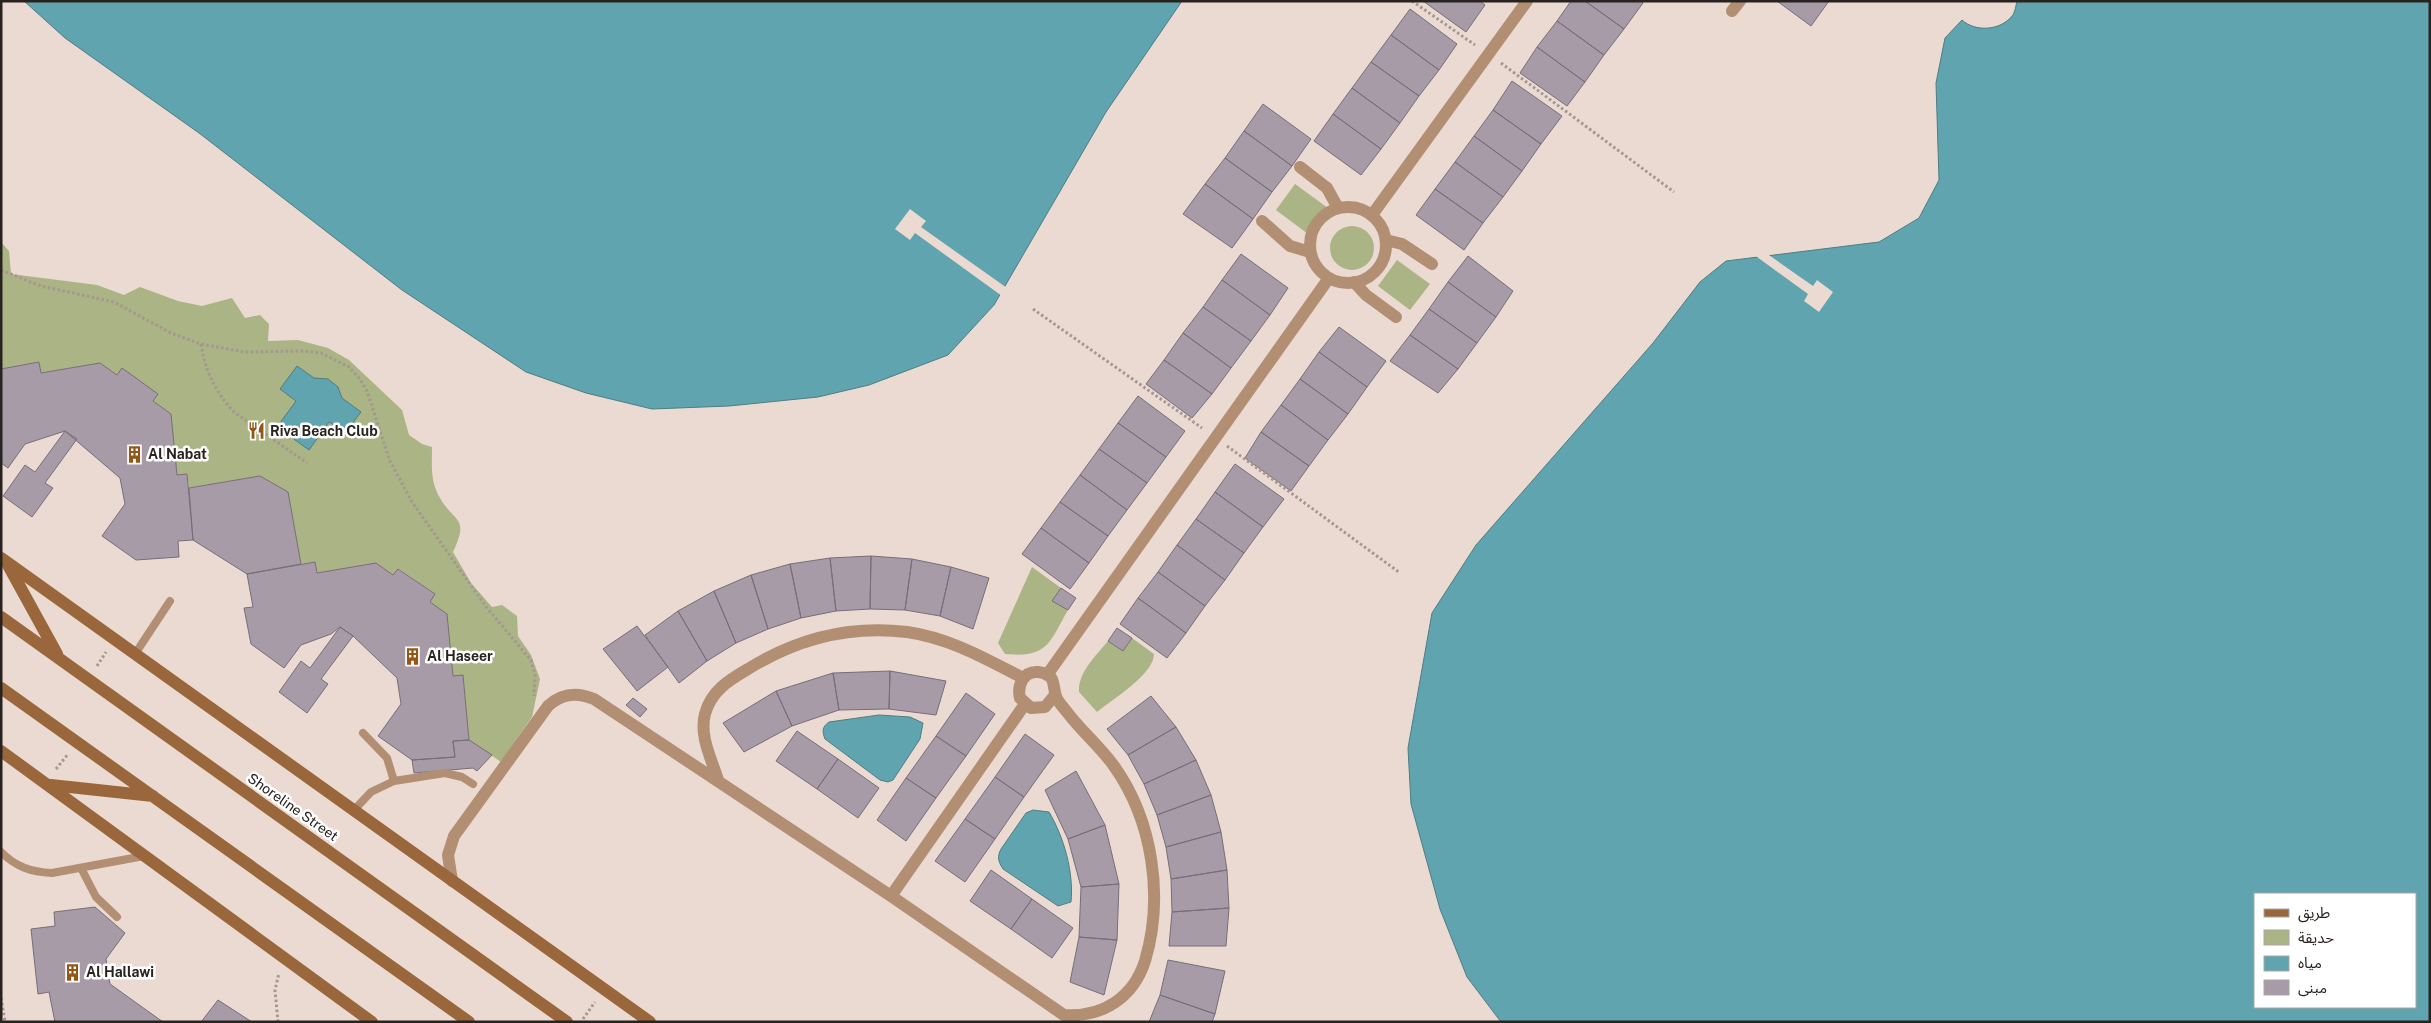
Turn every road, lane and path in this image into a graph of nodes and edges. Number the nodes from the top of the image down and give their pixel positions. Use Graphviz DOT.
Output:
graph roads {
  1 [pos="1412,1"];
  2 [pos="1527,1"];
  3 [pos="1490,55"];
  4 [pos="1300,167"];
  5 [pos="1674,192"];
  6 [pos="1338,208"];
  7 [pos="1372,215"];
  8 [pos="1262,221"];
  9 [pos="1386,240"];
  10 [pos="1310,252"];
  11 [pos="1432,264"];
  12 [pos="1,270"];
  13 [pos="1329,278"];
  14 [pos="1354,282"];
  15 [pos="1033,309"];
  16 [pos="1396,317"];
  17 [pos="201,344"];
  18 [pos="1215,437"];
  19 [pos="307,463"];
  20 [pos="4,559"];
  21 [pos="1400,573"];
  22 [pos="170,601"];
  23 [pos="1,617"];
  24 [pos="115,640"];
  25 [pos="135,654"];
  26 [pos="60,659"];
  27 [pos="1047,675"];
  28 [pos="88,678"];
  29 [pos="1024,678"];
  30 [pos="1,688"];
  31 [pos="1055,695"];
  32 [pos="532,703"];
  33 [pos="1025,704"];
  34 [pos="363,733"];
  35 [pos="77,741"];
  36 [pos="1,751"];
  37 [pos="718,780"];
  38 [pos="394,781"];
  39 [pos="49,784"];
  40 [pos="473,784"];
  41 [pos="154,796"];
  42 [pos="354,810"];
  43 [pos="1,852"];
  44 [pos="145,855"];
  45 [pos="82,868"];
  46 [pos="452,881"];
  47 [pos="891,896"];
  48 [pos="117,917"];
  49 [pos="284,957"];
  50 [pos="604,989"];
  51 [pos="1,998"];
  52 [pos="1069,1018"];
  53 [pos="5,1022"];
  54 [pos="278,1022"];
  55 [pos="372,1022"];
  56 [pos="469,1022"];
  57 [pos="568,1022"];
  58 [pos="581,1022"];
  59 [pos="650,1022"];
  1 -- 3 [label="path"];
  2 -- 3 [label="street"];
  3 -- 5 [label="path"];
  3 -- 7 [label="street"];
  4 -- 6 [label="street"];
  6 -- 7 [label="street"];
  6 -- 10 [label="street"];
  7 -- 9 [label="street"];
  8 -- 10 [label="street"];
  9 -- 11 [label="street"];
  9 -- 14 [label="street"];
  10 -- 13 [label="street"];
  12 -- 17 [label="path"];
  13 -- 14 [label="street"];
  13 -- 18 [label="street"];
  14 -- 16 [label="street"];
  15 -- 18 [label="path"];
  17 -- 19 [label="path"];
  17 -- 32 [label="path"];
  18 -- 21 [label="path"];
  18 -- 27 [label="street"];
  20 -- 24 [label="main road"];
  20 -- 26 [label="main road"];
  22 -- 25 [label="lane"];
  23 -- 26 [label="main road, Shoreline Street"];
  24 -- 25 [label="main road"];
  24 -- 28 [label="path"];
  25 -- 42 [label="main road"];
  26 -- 28 [label="main road, Shoreline Street"];
  27 -- 29 [label="street"];
  27 -- 31 [label="street"];
  28 -- 57 [label="main road, Shoreline Street"];
  29 -- 33 [label="street"];
  29 -- 37 [label="street"];
  30 -- 35 [label="main road"];
  31 -- 33 [label="street"];
  31 -- 52 [label="street"];
  33 -- 47 [label="street"];
  34 -- 38 [label="lane"];
  35 -- 39 [label="path"];
  35 -- 41 [label="main road"];
  36 -- 39 [label="main road"];
  37 -- 46 [label="street"];
  37 -- 47 [label="street"];
  38 -- 40 [label="lane"];
  38 -- 42 [label="lane"];
  39 -- 41 [label="main road"];
  39 -- 44 [label="main road"];
  41 -- 56 [label="main road"];
  42 -- 46 [label="main road"];
  43 -- 45 [label="lane"];
  44 -- 45 [label="lane"];
  44 -- 49 [label="main road"];
  45 -- 48 [label="lane"];
  46 -- 50 [label="main road"];
  47 -- 52 [label="street"];
  49 -- 54 [label="path"];
  49 -- 55 [label="main road"];
  50 -- 58 [label="path"];
  50 -- 59 [label="main road"];
  51 -- 53 [label="path"];
}
